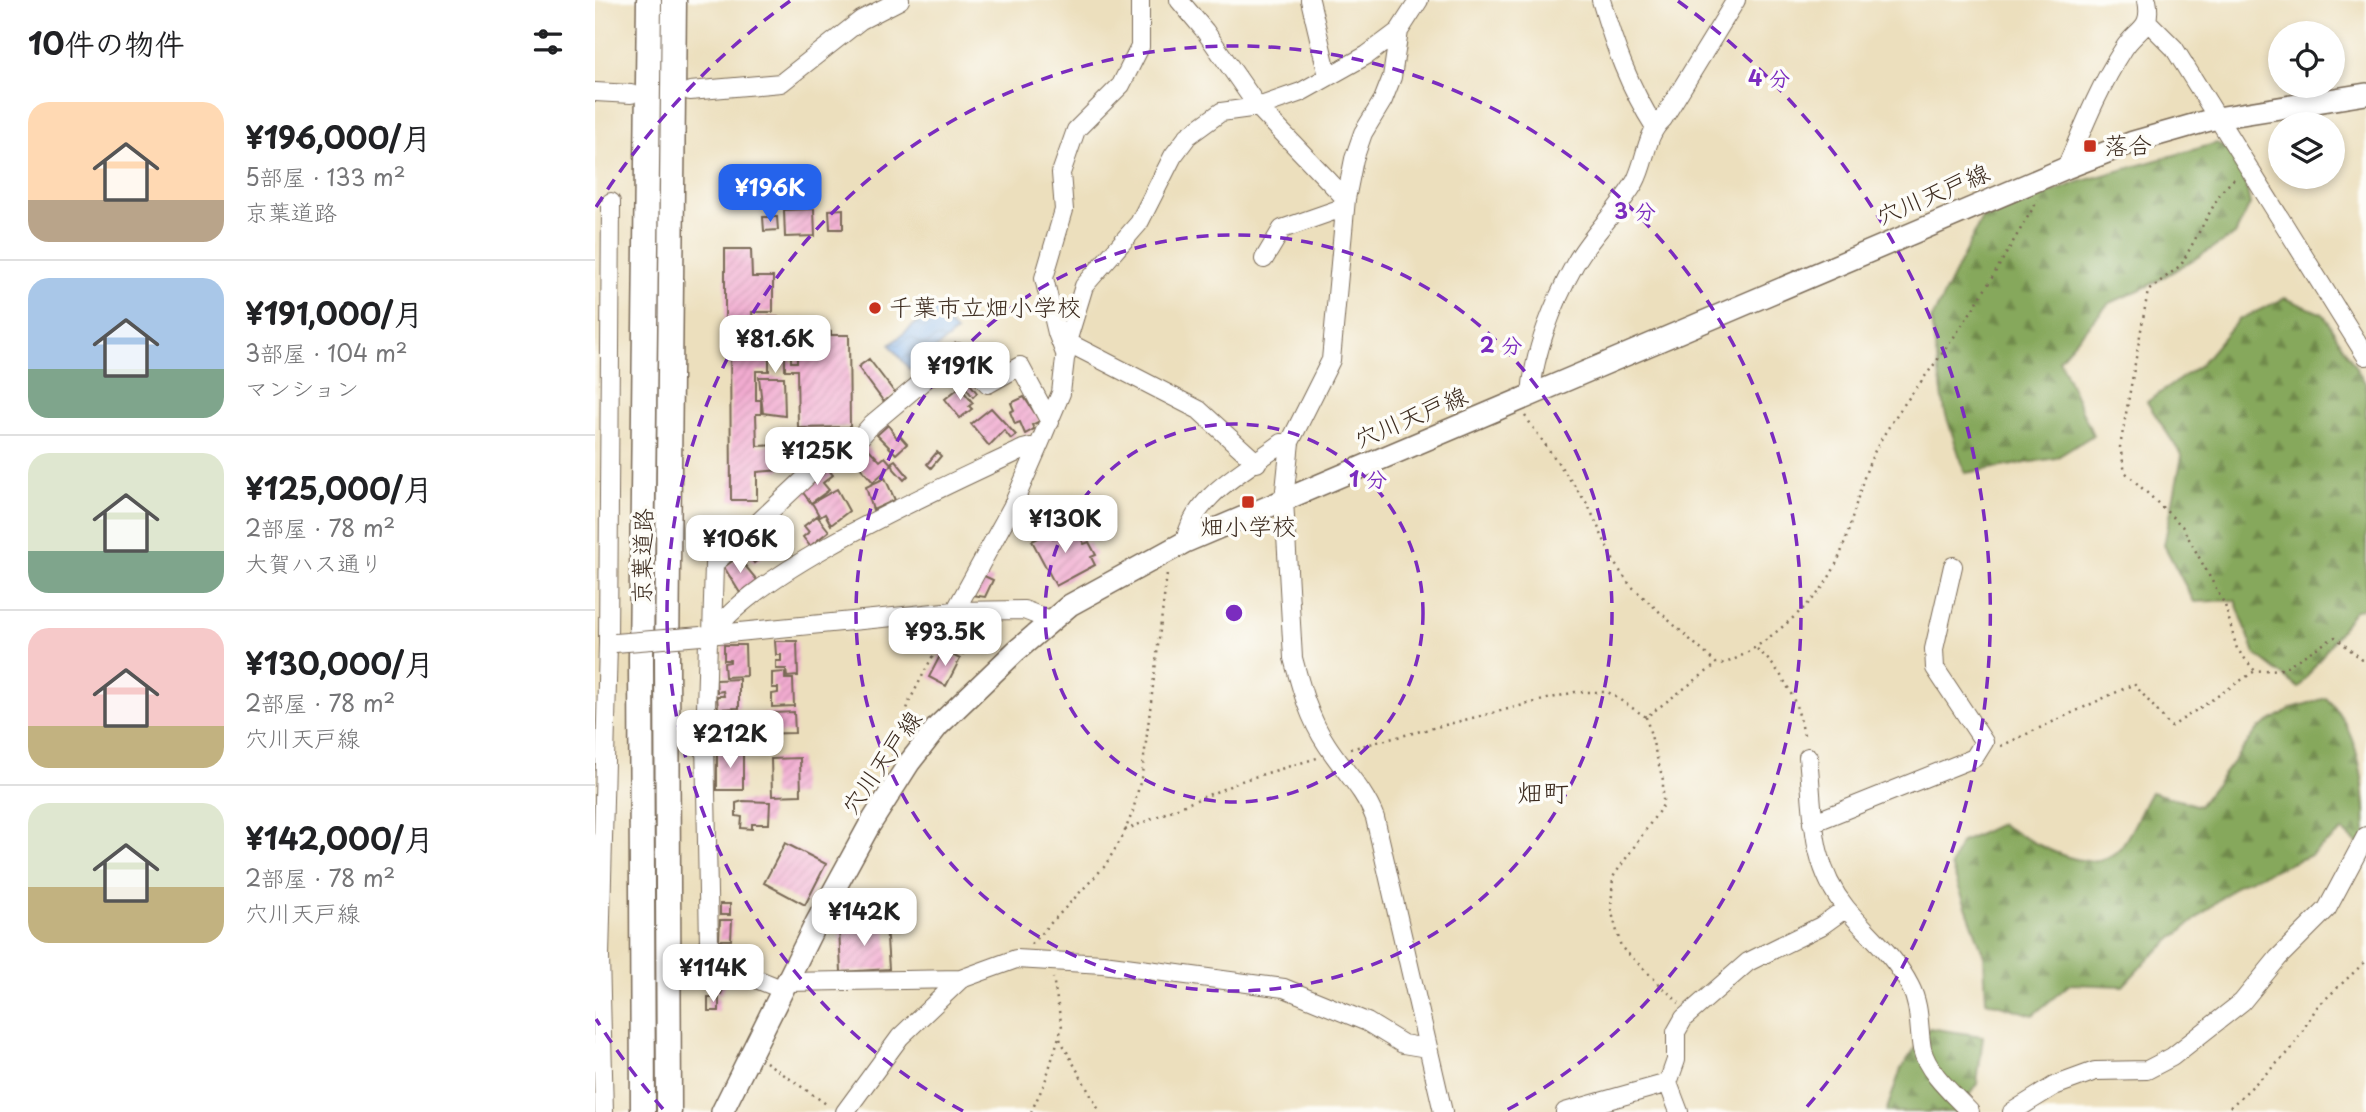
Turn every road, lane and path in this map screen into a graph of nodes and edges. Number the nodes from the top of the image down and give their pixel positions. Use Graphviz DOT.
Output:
graph roads {
  1 [pos="649,0"];
  2 [pos="674,0"];
  3 [pos="900,0"];
  4 [pos="1140,0"];
  5 [pos="1179,0"];
  6 [pos="1310,0"];
  7 [pos="1419,0"];
  8 [pos="1601,0"];
  9 [pos="1737,0"];
  10 [pos="2147,0"];
  11 [pos="2147,21"];
  12 [pos="1399,31"];
  13 [pos="1328,76"];
  14 [pos="690,91"];
  15 [pos="595,92"];
  16 [pos="631,94"];
  17 [pos="2366,94"];
  18 [pos="1258,107"];
  19 [pos="2217,118"];
  20 [pos="1655,127"];
  21 [pos="2247,167"];
  22 [pos="2059,171"];
  23 [pos="611,202"];
  24 [pos="1345,203"];
  25 [pos="1264,259"];
  26 [pos="1067,349"];
  27 [pos="2366,356"];
  28 [pos="1523,399"];
  29 [pos="1050,422"];
  30 [pos="1290,442"];
  31 [pos="1039,445"];
  32 [pos="1257,463"];
  33 [pos="1284,500"];
  34 [pos="1176,546"];
  35 [pos="1953,566"];
  36 [pos="955,611"];
  37 [pos="1050,620"];
  38 [pos="706,635"];
  39 [pos="606,643"];
  40 [pos="1757,648"];
  41 [pos="2366,663"];
  42 [pos="1717,664"];
  43 [pos="2255,671"];
  44 [pos="1646,717"];
  45 [pos="1333,753"];
  46 [pos="1808,757"];
  47 [pos="1974,758"];
  48 [pos="895,784"];
  49 [pos="1812,823"];
  50 [pos="1125,830"];
  51 [pos="2366,836"];
  52 [pos="598,855"];
  53 [pos="1846,908"];
  54 [pos="598,941"];
  55 [pos="1016,959"];
  56 [pos="1051,961"];
  57 [pos="2366,961"];
  58 [pos="961,979"];
  59 [pos="785,986"];
  60 [pos="1689,1013"];
  61 [pos="1060,1040"];
  62 [pos="1427,1048"];
  63 [pos="752,1052"];
  64 [pos="1668,1083"];
  65 [pos="1446,1111"];
  66 [pos="604,1112"];
  67 [pos="643,1112"];
  68 [pos="669,1112"];
  69 [pos="722,1112"];
  70 [pos="838,1112"];
  71 [pos="845,1112"];
  72 [pos="1031,1112"];
  73 [pos="1100,1112"];
  74 [pos="1565,1112"];
  75 [pos="1679,1112"];
  76 [pos="1970,1112"];
  77 [pos="2012,1112"];
  78 [pos="2225,1112"];
  1 -- 67 [label="highway, 京葉道路"];
  2 -- 68 [label="highway, 京葉道路"];
  3 -- 14 [label="street"];
  4 -- 26 [label="street"];
  5 -- 18 [label="street"];
  6 -- 13 [label="street"];
  7 -- 12 [label="street"];
  8 -- 20 [label="street"];
  9 -- 20 [label="street"];
  10 -- 11 [label="street"];
  11 -- 19 [label="street"];
  11 -- 22 [label="street"];
  12 -- 13 [label="street"];
  12 -- 24 [label="street"];
  13 -- 18 [label="street"];
  15 -- 16 [label="street"];
  17 -- 19 [label="main road, 穴川天戸線"];
  18 -- 24 [label="street"];
  18 -- 26 [label="street"];
  19 -- 21 [label="street"];
  19 -- 22 [label="main road, 穴川天戸線"];
  20 -- 28 [label="street"];
  21 -- 27 [label="street"];
  21 -- 43 [label="path"];
  22 -- 28 [label="main road, 穴川天戸線"];
  22 -- 40 [label="path"];
  23 -- 39 [label="street"];
  24 -- 25 [label="street"];
  24 -- 30 [label="street"];
  26 -- 29 [label="street"];
  26 -- 32 [label="street"];
  28 -- 33 [label="main road, 穴川天戸線"];
  28 -- 42 [label="path"];
  29 -- 31 [label="street"];
  29 -- 38 [label="street"];
  30 -- 32 [label="street"];
  30 -- 33 [label="street"];
  31 -- 36 [label="street"];
  31 -- 38 [label="street"];
  32 -- 34 [label="street"];
  33 -- 34 [label="main road, 穴川天戸線"];
  33 -- 45 [label="street"];
  34 -- 37 [label="main road, 穴川天戸線"];
  34 -- 50 [label="path"];
  35 -- 47 [label="street"];
  36 -- 37 [label="street"];
  36 -- 38 [label="street"];
  36 -- 48 [label="path"];
  37 -- 48 [label="main road, 穴川天戸線"];
  38 -- 39 [label="street, bridge"];
  38 -- 59 [label="street"];
  39 -- 52 [label="street"];
  40 -- 42 [label="path"];
  40 -- 46 [label="path"];
  41 -- 43 [label="path"];
  42 -- 44 [label="path"];
  43 -- 47 [label="path"];
  44 -- 45 [label="path"];
  44 -- 60 [label="path"];
  45 -- 50 [label="path"];
  45 -- 62 [label="street"];
  46 -- 49 [label="street"];
  47 -- 49 [label="street"];
  48 -- 59 [label="main road, 穴川天戸線"];
  49 -- 53 [label="street"];
  50 -- 55 [label="path"];
  51 -- 77 [label="street"];
  52 -- 54 [label="street"];
  53 -- 60 [label="street"];
  53 -- 76 [label="street"];
  54 -- 66 [label="street"];
  55 -- 56 [label="street"];
  55 -- 58 [label="street"];
  56 -- 61 [label="path"];
  56 -- 62 [label="street"];
  57 -- 78 [label="path"];
  58 -- 59 [label="street"];
  58 -- 71 [label="street"];
  59 -- 63 [label="main road, 穴川天戸線"];
  60 -- 64 [label="street"];
  61 -- 72 [label="path"];
  61 -- 73 [label="path"];
  62 -- 65 [label="street"];
  63 -- 69 [label="main road, 穴川天戸線"];
  63 -- 70 [label="path"];
  64 -- 74 [label="street"];
  64 -- 75 [label="street"];
}
